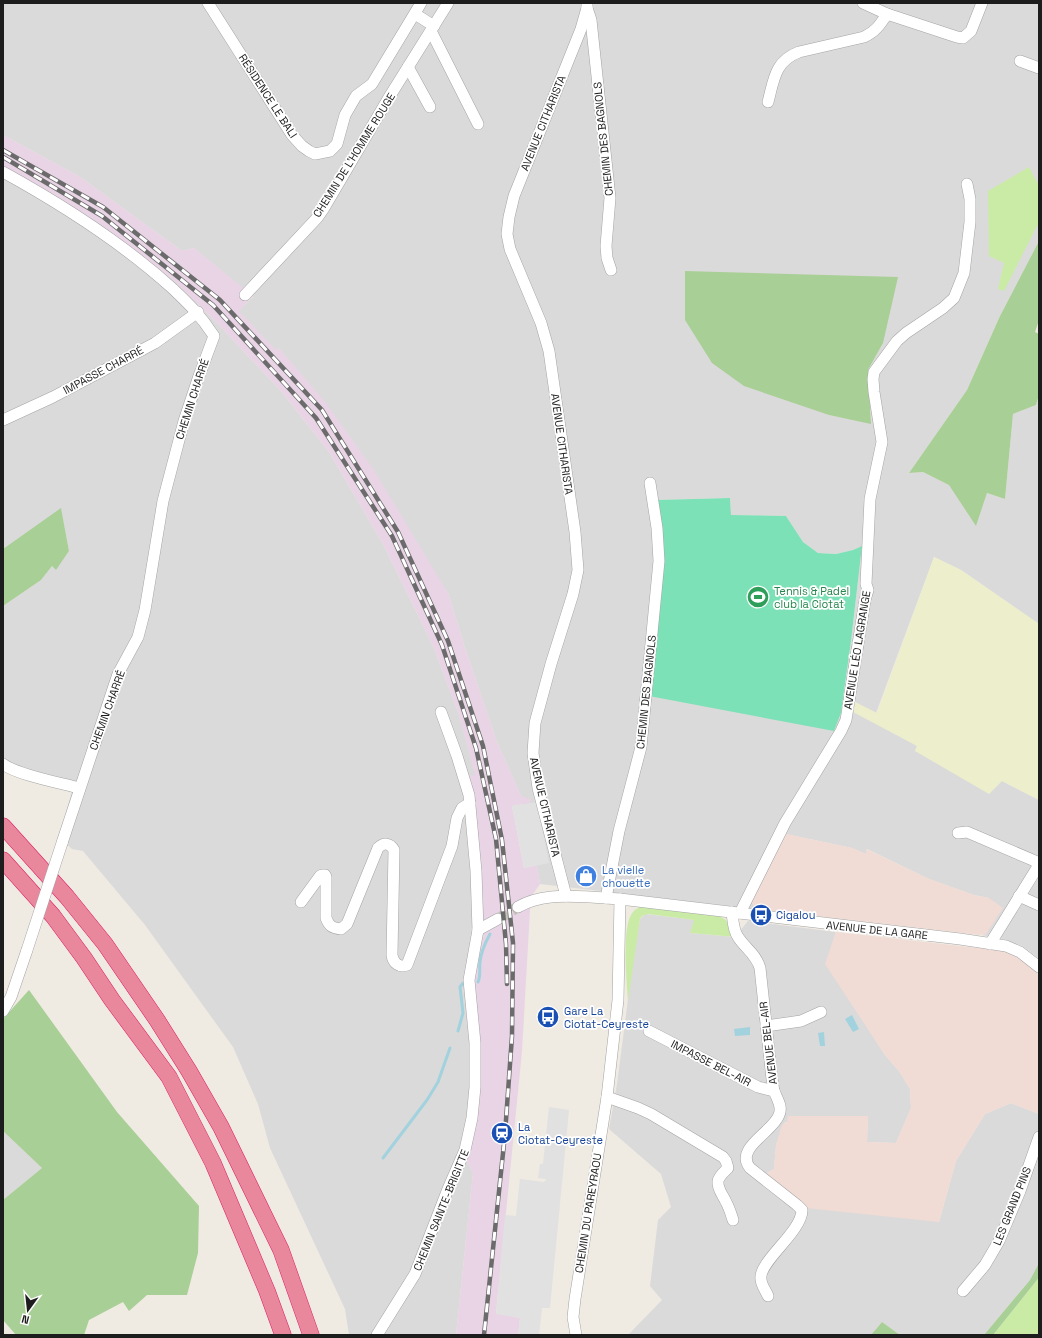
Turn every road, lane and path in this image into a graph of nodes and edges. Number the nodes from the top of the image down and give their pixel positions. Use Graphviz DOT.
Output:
graph roads {
  1 [pos="208,3"];
  2 [pos="421,3"];
  3 [pos="448,3"];
  4 [pos="863,3"];
  5 [pos="982,3"];
  6 [pos="587,5"];
  7 [pos="414,14"];
  8 [pos="887,14"];
  9 [pos="432,28"];
  10 [pos="1020,61"];
  11 [pos="408,67"];
  12 [pos="1039,68"];
  13 [pos="768,102"];
  14 [pos="430,107"];
  15 [pos="478,124"];
  16 [pos="3,172"];
  17 [pos="967,184"];
  18 [pos="611,270"];
  19 [pos="245,295"];
  20 [pos="198,312"];
  21 [pos="3,420"];
  22 [pos="650,483"];
  23 [pos="441,712"];
  24 [pos="3,764"];
  25 [pos="79,788"];
  26 [pos="470,803"];
  27 [pos="3,826"];
  28 [pos="958,833"];
  29 [pos="3,860"];
  30 [pos="566,896"];
  31 [pos="1019,896"];
  32 [pos="606,898"];
  33 [pos="620,899"];
  34 [pos="301,902"];
  35 [pos="1039,905"];
  36 [pos="518,907"];
  37 [pos="736,912"];
  38 [pos="498,919"];
  39 [pos="478,930"];
  40 [pos="990,944"];
  41 [pos="1039,967"];
  42 [pos="3,1011"];
  43 [pos="821,1012"];
  44 [pos="766,1026"];
  45 [pos="648,1031"];
  46 [pos="774,1091"];
  47 [pos="607,1097"];
  48 [pos="1039,1137"];
  49 [pos="733,1220"];
  50 [pos="963,1291"];
  51 [pos="768,1296"];
  52 [pos="379,1334"];
  53 [pos="283,1335"];
  54 [pos="311,1335"];
  55 [pos="576,1335"];
  1 -- 7 [label="street, RÉSIDENCE LE BALI"];
  2 -- 7 [label="street, RÉSIDENCE LE BALI"];
  3 -- 9 [label="street, CHEMIN DE L'HOMME ROUGE"];
  4 -- 8 [label="street"];
  5 -- 8 [label="street"];
  6 -- 18 [label="street, CHEMIN DES BAGNOLS"];
  6 -- 30 [label="street, AVENUE CITHARISTA"];
  7 -- 9 [label="street"];
  8 -- 13 [label="street"];
  9 -- 11 [label="street, CHEMIN DE L'HOMME ROUGE"];
  9 -- 15 [label="street"];
  10 -- 12 [label="street"];
  11 -- 14 [label="street"];
  11 -- 19 [label="street, CHEMIN DE L'HOMME ROUGE"];
  16 -- 20 [label="street"];
  17 -- 37 [label="street, AVENUE LÉO LAGRANGE"];
  20 -- 21 [label="street, IMPASSE CHARRÉ"];
  20 -- 25 [label="street, CHEMIN CHARRÉ"];
  22 -- 32 [label="street, CHEMIN DES BAGNOLS"];
  23 -- 26 [label="street, CHEMIN SAINTE-BRIGITTE"];
  24 -- 25 [label="street"];
  25 -- 42 [label="street, CHEMIN CHARRÉ, bridge"];
  26 -- 34 [label="street"];
  26 -- 39 [label="street, CHEMIN SAINTE-BRIGITTE"];
  27 -- 54 [label="highway"];
  28 -- 31 [label="street"];
  29 -- 53 [label="highway"];
  30 -- 32 [label="street, AVENUE DE LA GARE"];
  30 -- 36 [label="street"];
  31 -- 35 [label="street"];
  31 -- 40 [label="street"];
  32 -- 33 [label="street, AVENUE DE LA GARE"];
  33 -- 37 [label="street, AVENUE DE LA GARE"];
  33 -- 47 [label="street, CHEMIN DU PAREYRAOU"];
  37 -- 40 [label="street, AVENUE DE LA GARE"];
  37 -- 44 [label="street, AVENUE BEL-AIR"];
  38 -- 39 [label="street"];
  39 -- 52 [label="street, CHEMIN SAINTE-BRIGITTE"];
  40 -- 41 [label="street, AVENUE DE LA GARE"];
  43 -- 44 [label="street"];
  44 -- 46 [label="street, AVENUE BEL-AIR"];
  45 -- 46 [label="street, IMPASSE BEL-AIR"];
  46 -- 51 [label="street, AVENUE BEL-AIR"];
  47 -- 49 [label="street"];
  47 -- 55 [label="street, CHEMIN DU PAREYRAOU"];
  48 -- 50 [label="street, LES GRAND PINS"];
}
